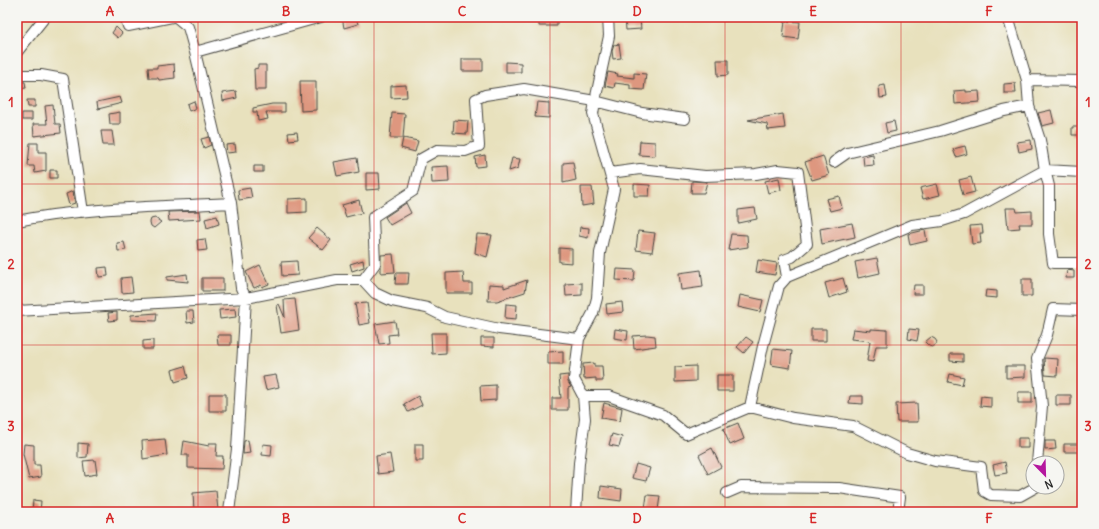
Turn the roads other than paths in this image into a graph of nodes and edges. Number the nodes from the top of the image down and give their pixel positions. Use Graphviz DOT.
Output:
graph roads {
  1 [pos="45,17"];
  2 [pos="125,17"];
  3 [pos="172,17"];
  4 [pos="176,17"];
  5 [pos="319,17"];
  6 [pos="608,17"];
  7 [pos="1008,17"];
  8 [pos="17,52"];
  9 [pos="195,52"];
  10 [pos="17,75"];
  11 [pos="1027,80"];
  12 [pos="1082,81"];
  13 [pos="595,101"];
  14 [pos="1029,106"];
  15 [pos="685,119"];
  16 [pos="834,162"];
  17 [pos="1045,170"];
  18 [pos="1082,172"];
  19 [pos="610,173"];
  20 [pos="231,203"];
  21 [pos="83,212"];
  22 [pos="17,222"];
  23 [pos="1082,263"];
  24 [pos="787,277"];
  25 [pos="363,280"];
  26 [pos="246,298"];
  27 [pos="1082,310"];
  28 [pos="17,311"];
  29 [pos="579,339"];
  30 [pos="583,396"];
  31 [pos="750,407"];
  32 [pos="1038,455"];
  33 [pos="1025,493"];
  34 [pos="727,494"];
  35 [pos="229,512"];
  36 [pos="576,512"];
  37 [pos="898,512"];
  1 -- 8 [label="street"];
  2 -- 3 [label="street"];
  4 -- 9 [label="street"];
  5 -- 9 [label="street"];
  6 -- 13 [label="street"];
  7 -- 11 [label="street"];
  9 -- 20 [label="street"];
  10 -- 21 [label="street"];
  11 -- 12 [label="street"];
  11 -- 14 [label="street"];
  13 -- 15 [label="street"];
  13 -- 19 [label="street"];
  13 -- 25 [label="street"];
  14 -- 16 [label="street"];
  14 -- 17 [label="street"];
  17 -- 18 [label="street"];
  17 -- 23 [label="street"];
  17 -- 24 [label="street"];
  19 -- 24 [label="street"];
  19 -- 29 [label="street"];
  20 -- 21 [label="street"];
  20 -- 26 [label="street"];
  21 -- 22 [label="street"];
  24 -- 31 [label="street"];
  25 -- 26 [label="street"];
  25 -- 29 [label="street"];
  26 -- 28 [label="street"];
  26 -- 35 [label="street"];
  27 -- 32 [label="street"];
  29 -- 30 [label="street"];
  30 -- 31 [label="street"];
  30 -- 36 [label="street"];
  31 -- 33 [label="street"];
  34 -- 37 [label="street"];
}
